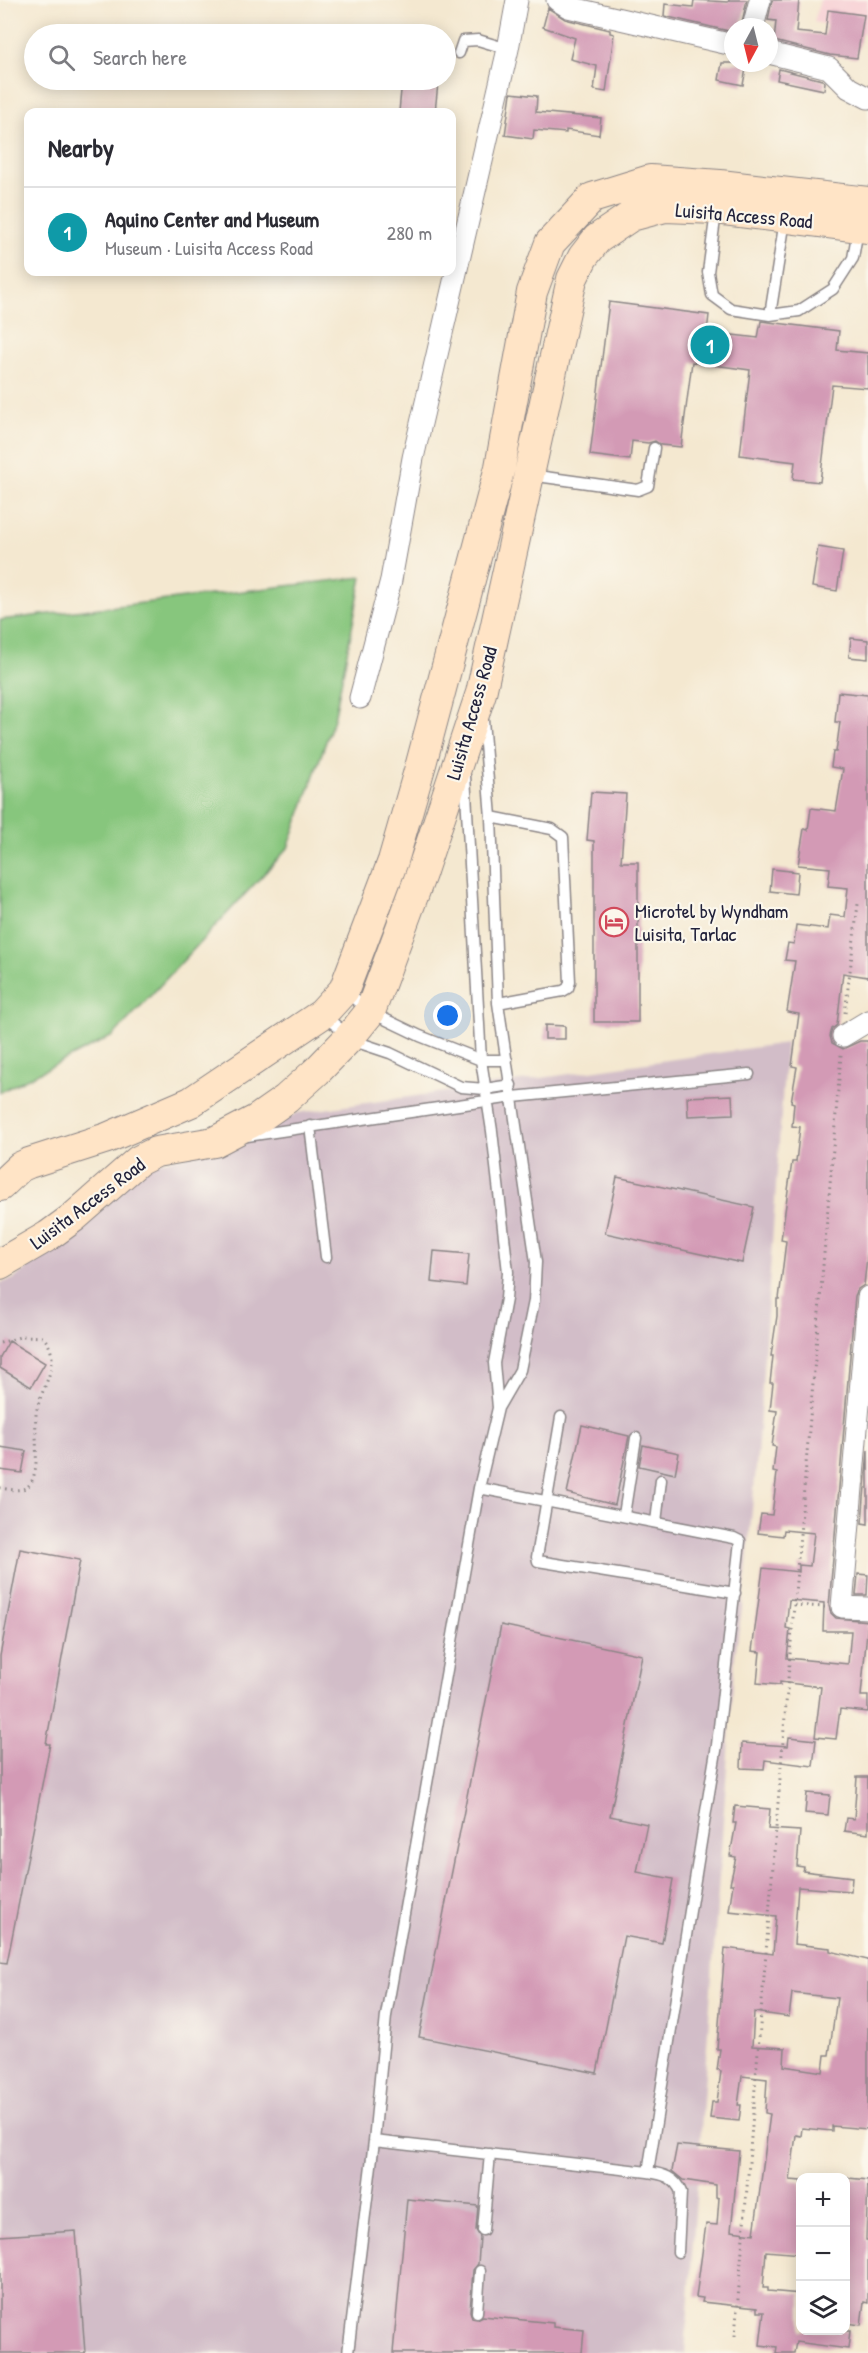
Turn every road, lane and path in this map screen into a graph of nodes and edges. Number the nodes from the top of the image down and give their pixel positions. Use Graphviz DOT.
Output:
graph roads {
  1 [pos="518,0"];
  2 [pos="557,0"];
  3 [pos="760,0"];
  4 [pos="755,18"];
  5 [pos="724,43"];
  6 [pos="508,50"];
  7 [pos="459,53"];
  8 [pos="778,55"];
  9 [pos="868,98"];
  10 [pos="718,197"];
  11 [pos="785,218"];
  12 [pos="865,218"];
  13 [pos="456,273"];
  14 [pos="455,276"];
  15 [pos="770,315"];
  16 [pos="654,448"];
  17 [pos="514,471"];
  18 [pos="481,693"];
  19 [pos="360,698"];
  20 [pos="463,748"];
  21 [pos="491,818"];
  22 [pos="858,904"];
  23 [pos="344,990"];
  24 [pos="498,1003"];
  25 [pos="370,1012"];
  26 [pos="322,1014"];
  27 [pos="868,1021"];
  28 [pos="843,1036"];
  29 [pos="349,1038"];
  30 [pos="481,1060"];
  31 [pos="507,1060"];
  32 [pos="749,1074"];
  33 [pos="511,1084"];
  34 [pos="485,1089"];
  35 [pos="513,1097"];
  36 [pos="487,1103"];
  37 [pos="310,1126"];
  38 [pos="214,1142"];
  39 [pos="7,1176"];
  40 [pos="326,1257"];
  41 [pos="0,1264"];
  42 [pos="868,1297"];
  43 [pos="0,1343"];
  44 [pos="498,1408"];
  45 [pos="561,1417"];
  46 [pos="636,1438"];
  47 [pos="661,1480"];
  48 [pos="0,1488"];
  49 [pos="479,1488"];
  50 [pos="546,1500"];
  51 [pos="624,1515"];
  52 [pos="656,1522"];
  53 [pos="735,1593"];
  54 [pos="794,1605"];
  55 [pos="842,1607"];
  56 [pos="868,1608"];
  57 [pos="374,2141"];
  58 [pos="490,2154"];
  59 [pos="648,2172"];
  60 [pos="483,2230"];
  61 [pos="678,2252"];
  62 [pos="480,2271"];
  63 [pos="477,2312"];
  64 [pos="735,2336"];
  65 [pos="348,2353"];
  1 -- 6 [label="street"];
  2 -- 5 [label="street"];
  3 -- 4 [label="street"];
  6 -- 7 [label="lane"];
  6 -- 13 [label="street"];
  8 -- 9 [label="street"];
  10 -- 11 [label="main road, Luisita Access Road"];
  10 -- 12 [label="main road, Luisita Access Road"];
  10 -- 15 [label="lane"];
  10 -- 17 [label="main road, Luisita Access Road"];
  11 -- 12 [label="main road, Luisita Access Road"];
  11 -- 15 [label="lane"];
  12 -- 15 [label="lane"];
  14 -- 19 [label="street"];
  16 -- 17 [label="lane"];
  17 -- 18 [label="main road, Luisita Access Road"];
  17 -- 23 [label="main road, Luisita Access Road"];
  18 -- 20 [label="main road, Luisita Access Road"];
  18 -- 21 [label="lane"];
  20 -- 25 [label="main road, Luisita Access Road"];
  20 -- 30 [label="lane"];
  21 -- 24 [label="lane"];
  21 -- 24 [label="lane"];
  22 -- 28 [label="path"];
  23 -- 25 [label="lane"];
  23 -- 26 [label="main road, Luisita Access Road"];
  24 -- 31 [label="lane"];
  25 -- 29 [label="main road, Luisita Access Road"];
  25 -- 30 [label="lane"];
  26 -- 29 [label="lane"];
  26 -- 39 [label="main road, Luisita Access Road"];
  27 -- 28 [label="street"];
  28 -- 54 [label="path"];
  29 -- 34 [label="lane"];
  29 -- 38 [label="main road, Luisita Access Road"];
  30 -- 31 [label="lane"];
  30 -- 34 [label="lane"];
  31 -- 33 [label="lane"];
  32 -- 35 [label="lane"];
  33 -- 34 [label="lane"];
  33 -- 35 [label="lane"];
  34 -- 36 [label="lane"];
  35 -- 36 [label="lane"];
  35 -- 44 [label="lane"];
  36 -- 37 [label="lane"];
  36 -- 44 [label="lane"];
  37 -- 38 [label="lane"];
  37 -- 40 [label="lane"];
  38 -- 41 [label="main road, Luisita Access Road"];
  42 -- 55 [label="street"];
  43 -- 48 [label="path"];
  44 -- 49 [label="lane"];
  45 -- 50 [label="lane"];
  46 -- 51 [label="lane"];
  47 -- 52 [label="lane"];
  49 -- 50 [label="lane"];
  49 -- 57 [label="lane"];
  50 -- 51 [label="lane"];
  50 -- 53 [label="lane"];
  51 -- 52 [label="lane"];
  52 -- 53 [label="lane"];
  53 -- 59 [label="lane"];
  54 -- 55 [label="path"];
  54 -- 64 [label="path"];
  55 -- 56 [label="street"];
  57 -- 58 [label="lane"];
  57 -- 65 [label="lane"];
  58 -- 59 [label="lane"];
  58 -- 60 [label="lane"];
  59 -- 61 [label="lane"];
  62 -- 63 [label="lane"];
}
